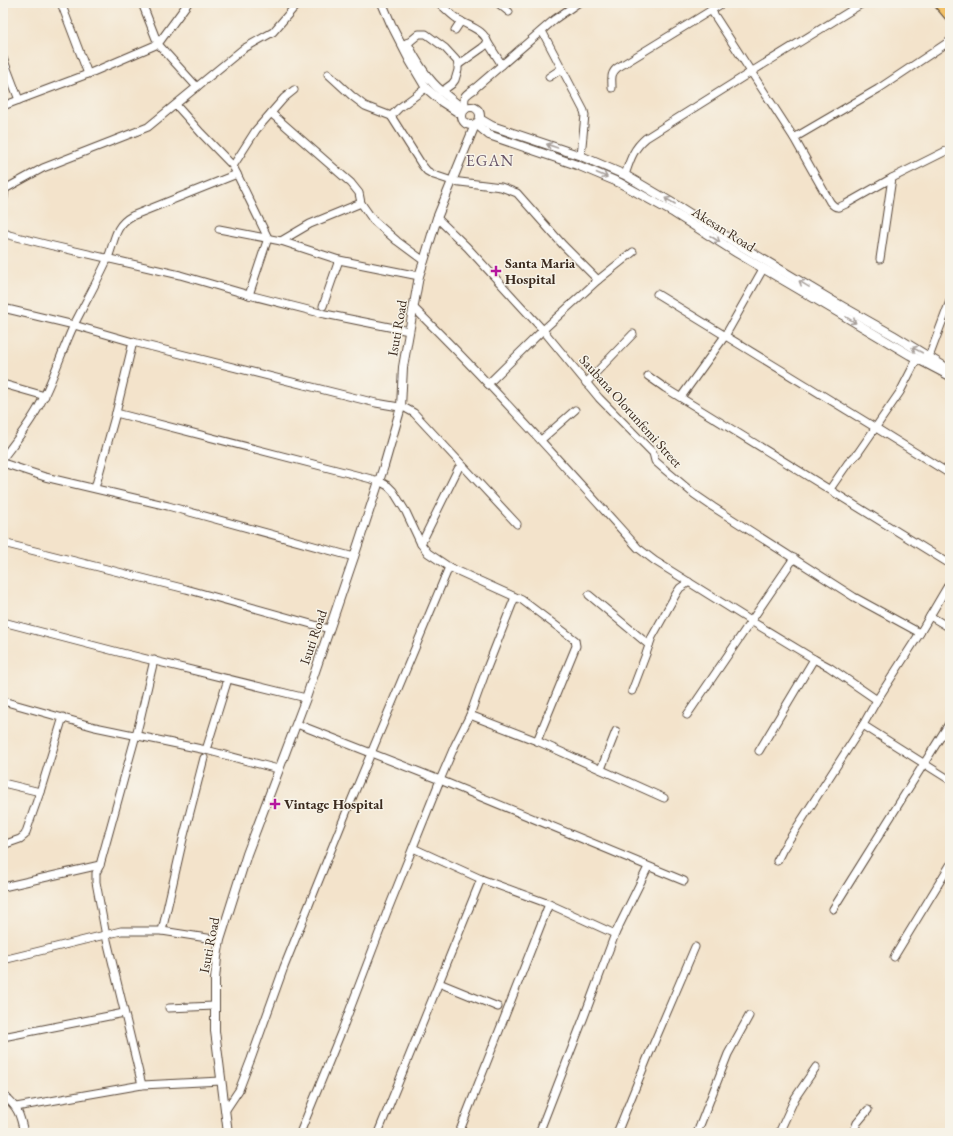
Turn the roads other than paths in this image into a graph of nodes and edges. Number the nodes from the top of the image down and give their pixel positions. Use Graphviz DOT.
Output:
graph roads {
  1 [pos="61,3"];
  2 [pos="142,3"];
  3 [pos="188,3"];
  4 [pos="298,3"];
  5 [pos="382,3"];
  6 [pos="386,3"];
  7 [pos="498,3"];
  8 [pos="578,3"];
  9 [pos="723,3"];
  10 [pos="863,3"];
  11 [pos="939,3"];
  12 [pos="444,5"];
  13 [pos="711,10"];
  14 [pos="509,12"];
  15 [pos="950,16"];
  16 [pos="461,21"];
  17 [pos="455,30"];
  18 [pos="542,31"];
  19 [pos="950,41"];
  20 [pos="488,43"];
  21 [pos="158,44"];
  22 [pos="407,44"];
  23 [pos="3,58"];
  24 [pos="458,65"];
  25 [pos="502,65"];
  26 [pos="562,69"];
  27 [pos="751,72"];
  28 [pos="88,74"];
  29 [pos="328,74"];
  30 [pos="549,77"];
  31 [pos="197,87"];
  32 [pos="426,88"];
  33 [pos="612,88"];
  34 [pos="474,89"];
  35 [pos="294,90"];
  36 [pos="442,92"];
  37 [pos="19,100"];
  38 [pos="176,105"];
  39 [pos="452,105"];
  40 [pos="3,106"];
  41 [pos="465,110"];
  42 [pos="271,113"];
  43 [pos="391,116"];
  44 [pos="475,123"];
  45 [pos="492,126"];
  46 [pos="490,135"];
  47 [pos="794,138"];
  48 [pos="950,149"];
  49 [pos="581,156"];
  50 [pos="233,166"];
  51 [pos="237,174"];
  52 [pos="625,175"];
  53 [pos="892,178"];
  54 [pos="452,181"];
  55 [pos="4,190"];
  56 [pos="361,203"];
  57 [pos="3,204"];
  58 [pos="437,218"];
  59 [pos="219,228"];
  60 [pos="3,232"];
  61 [pos="268,238"];
  62 [pos="281,241"];
  63 [pos="632,252"];
  64 [pos="108,258"];
  65 [pos="880,259"];
  66 [pos="339,260"];
  67 [pos="424,261"];
  68 [pos="763,269"];
  69 [pos="419,276"];
  70 [pos="598,280"];
  71 [pos="657,294"];
  72 [pos="249,295"];
  73 [pos="950,301"];
  74 [pos="323,306"];
  75 [pos="3,308"];
  76 [pos="414,308"];
  77 [pos="74,325"];
  78 [pos="543,330"];
  79 [pos="409,331"];
  80 [pos="633,334"];
  81 [pos="725,336"];
  82 [pos="133,342"];
  83 [pos="929,357"];
  84 [pos="917,359"];
  85 [pos="950,370"];
  86 [pos="648,376"];
  87 [pos="950,376"];
  88 [pos="586,383"];
  89 [pos="3,384"];
  90 [pos="488,384"];
  91 [pos="45,396"];
  92 [pos="680,397"];
  93 [pos="401,407"];
  94 [pos="575,410"];
  95 [pos="116,413"];
  96 [pos="876,428"];
  97 [pos="541,440"];
  98 [pos="3,458"];
  99 [pos="3,463"];
  100 [pos="458,468"];
  101 [pos="950,474"];
  102 [pos="379,481"];
  103 [pos="95,488"];
  104 [pos="830,489"];
  105 [pos="517,524"];
  106 [pos="3,543"];
  107 [pos="421,544"];
  108 [pos="354,557"];
  109 [pos="794,558"];
  110 [pos="950,564"];
  111 [pos="449,567"];
  112 [pos="689,582"];
  113 [pos="950,582"];
  114 [pos="589,596"];
  115 [pos="515,597"];
  116 [pos="930,616"];
  117 [pos="751,621"];
  118 [pos="3,622"];
  119 [pos="950,628"];
  120 [pos="330,629"];
  121 [pos="920,633"];
  122 [pos="649,645"];
  123 [pos="814,659"];
  124 [pos="154,660"];
  125 [pos="228,679"];
  126 [pos="632,690"];
  127 [pos="306,698"];
  128 [pos="877,700"];
  129 [pos="3,701"];
  130 [pos="470,715"];
  131 [pos="687,715"];
  132 [pos="63,717"];
  133 [pos="950,722"];
  134 [pos="297,724"];
  135 [pos="863,725"];
  136 [pos="616,731"];
  137 [pos="136,735"];
  138 [pos="537,740"];
  139 [pos="206,750"];
  140 [pos="759,751"];
  141 [pos="371,754"];
  142 [pos="204,758"];
  143 [pos="924,764"];
  144 [pos="601,769"];
  145 [pos="278,770"];
  146 [pos="440,780"];
  147 [pos="950,780"];
  148 [pos="3,783"];
  149 [pos="40,792"];
  150 [pos="664,798"];
  151 [pos="3,845"];
  152 [pos="413,848"];
  153 [pos="777,861"];
  154 [pos="100,865"];
  155 [pos="950,865"];
  156 [pos="648,866"];
  157 [pos="481,879"];
  158 [pos="684,881"];
  159 [pos="3,887"];
  160 [pos="549,904"];
  161 [pos="833,909"];
  162 [pos="162,931"];
  163 [pos="615,934"];
  164 [pos="106,936"];
  165 [pos="220,940"];
  166 [pos="695,947"];
  167 [pos="894,957"];
  168 [pos="3,960"];
  169 [pos="440,983"];
  170 [pos="214,1006"];
  171 [pos="498,1007"];
  172 [pos="169,1008"];
  173 [pos="124,1013"];
  174 [pos="750,1016"];
  175 [pos="3,1037"];
  176 [pos="816,1067"];
  177 [pos="221,1081"];
  178 [pos="142,1085"];
  179 [pos="3,1095"];
  180 [pos="16,1107"];
  181 [pos="868,1110"];
  182 [pos="225,1111"];
  183 [pos="24,1133"];
  184 [pos="228,1133"];
  185 [pos="300,1133"];
  186 [pos="378,1133"];
  187 [pos="459,1133"];
  188 [pos="539,1133"];
  189 [pos="618,1133"];
  190 [pos="697,1133"];
  191 [pos="779,1133"];
  192 [pos="853,1133"];
  1 -- 28 [label="street"];
  2 -- 21 [label="street"];
  3 -- 21 [label="street"];
  4 -- 31 [label="street"];
  5 -- 32 [label="street"];
  6 -- 22 [label="street"];
  7 -- 14 [label="street"];
  8 -- 18 [label="street"];
  9 -- 13 [label="street"];
  10 -- 27 [label="street"];
  11 -- 15 [label="main road"];
  12 -- 16 [label="street"];
  13 -- 27 [label="street"];
  13 -- 33 [label="street"];
  16 -- 17 [label="street"];
  16 -- 20 [label="street"];
  18 -- 25 [label="street"];
  18 -- 26 [label="street"];
  19 -- 47 [label="street"];
  20 -- 24 [label="street"];
  20 -- 25 [label="street"];
  21 -- 28 [label="street"];
  21 -- 31 [label="street"];
  22 -- 24 [label="street"];
  22 -- 36 [label="street"];
  23 -- 37 [label="street"];
  24 -- 36 [label="street"];
  25 -- 34 [label="street"];
  26 -- 30 [label="street"];
  26 -- 49 [label="street"];
  27 -- 47 [label="street"];
  27 -- 52 [label="street"];
  28 -- 37 [label="street"];
  29 -- 43 [label="street"];
  31 -- 38 [label="street"];
  32 -- 39 [label="street"];
  32 -- 43 [label="street"];
  34 -- 41 [label="street"];
  35 -- 42 [label="street"];
  36 -- 39 [label="street"];
  37 -- 40 [label="street"];
  38 -- 50 [label="street"];
  38 -- 55 [label="street"];
  39 -- 41 [label="street"];
  41 -- 44 [label="street"];
  41 -- 44 [label="street"];
  42 -- 50 [label="street"];
  42 -- 56 [label="street"];
  43 -- 54 [label="street"];
  44 -- 45 [label="street, Akesan Road"];
  44 -- 46 [label="street, Akesan Road"];
  44 -- 54 [label="street, Isuti Road"];
  45 -- 46 [label="street"];
  49 -- 45 [label="street, Akesan Road, one-way"];
  46 -- 68 [label="street, Akesan Road, one-way"];
  47 -- 53 [label="street"];
  48 -- 53 [label="street"];
  49 -- 52 [label="street, Akesan Road"];
  50 -- 51 [label="street"];
  51 -- 61 [label="street"];
  51 -- 64 [label="street"];
  83 -- 52 [label="street, Akesan Road, one-way"];
  53 -- 65 [label="street"];
  54 -- 58 [label="street, Isuti Road"];
  54 -- 70 [label="street"];
  55 -- 57 [label="street"];
  56 -- 62 [label="street"];
  56 -- 67 [label="street"];
  58 -- 67 [label="street, Isuti Road"];
  58 -- 78 [label="street, Saubana Olorunfemi Street"];
  59 -- 61 [label="street"];
  60 -- 64 [label="street"];
  61 -- 62 [label="street"];
  61 -- 72 [label="street"];
  62 -- 66 [label="street"];
  63 -- 70 [label="street"];
  64 -- 72 [label="street"];
  64 -- 77 [label="street"];
  66 -- 69 [label="street"];
  66 -- 74 [label="street"];
  67 -- 69 [label="street, Isuti Road"];
  68 -- 81 [label="street"];
  68 -- 84 [label="street, Akesan Road, one-way"];
  69 -- 76 [label="street, Isuti Road"];
  70 -- 78 [label="street"];
  71 -- 81 [label="street"];
  72 -- 79 [label="street"];
  73 -- 83 [label="street"];
  75 -- 77 [label="street"];
  76 -- 79 [label="street, Isuti Road"];
  76 -- 90 [label="street"];
  77 -- 82 [label="street"];
  77 -- 91 [label="street"];
  78 -- 88 [label="street, Saubana Olorunfemi Street"];
  78 -- 90 [label="street"];
  79 -- 93 [label="street, Isuti Road"];
  80 -- 88 [label="street"];
  81 -- 92 [label="street"];
  81 -- 96 [label="street"];
  82 -- 93 [label="street"];
  82 -- 95 [label="street"];
  83 -- 85 [label="street, Akesan Road"];
  84 -- 87 [label="street, Akesan Road"];
  84 -- 96 [label="street"];
  86 -- 92 [label="street"];
  88 -- 109 [label="street, Saubana Olorunfemi Street"];
  89 -- 91 [label="street"];
  90 -- 97 [label="street"];
  91 -- 98 [label="street"];
  92 -- 104 [label="street"];
  93 -- 102 [label="street, Isuti Road"];
  93 -- 105 [label="street"];
  94 -- 97 [label="street"];
  95 -- 102 [label="street"];
  95 -- 103 [label="street"];
  96 -- 101 [label="street"];
  96 -- 104 [label="street"];
  97 -- 112 [label="street"];
  99 -- 103 [label="street"];
  100 -- 107 [label="street"];
  102 -- 107 [label="street"];
  102 -- 108 [label="street, Isuti Road"];
  103 -- 108 [label="street"];
  104 -- 110 [label="street"];
  106 -- 120 [label="street"];
  107 -- 111 [label="street"];
  108 -- 120 [label="street, Isuti Road"];
  109 -- 117 [label="street"];
  109 -- 121 [label="street, Saubana Olorunfemi Street"];
  111 -- 115 [label="street"];
  111 -- 141 [label="street"];
  112 -- 117 [label="street"];
  112 -- 122 [label="street"];
  113 -- 116 [label="street"];
  114 -- 122 [label="street"];
  115 -- 130 [label="street"];
  115 -- 138 [label="street"];
  116 -- 119 [label="street"];
  116 -- 121 [label="street"];
  117 -- 123 [label="street"];
  117 -- 131 [label="street"];
  118 -- 124 [label="street"];
  120 -- 127 [label="street, Isuti Road"];
  121 -- 128 [label="street"];
  122 -- 126 [label="street"];
  123 -- 128 [label="street"];
  123 -- 140 [label="street"];
  124 -- 125 [label="street"];
  124 -- 137 [label="street"];
  125 -- 127 [label="street"];
  125 -- 139 [label="street"];
  127 -- 134 [label="street, Isuti Road"];
  128 -- 135 [label="street"];
  129 -- 132 [label="street"];
  130 -- 138 [label="street"];
  130 -- 146 [label="street"];
  132 -- 137 [label="street"];
  132 -- 149 [label="street"];
  133 -- 143 [label="street"];
  134 -- 141 [label="street"];
  134 -- 145 [label="street, Isuti Road"];
  135 -- 143 [label="street"];
  135 -- 153 [label="street"];
  136 -- 144 [label="street"];
  137 -- 139 [label="street"];
  137 -- 154 [label="street"];
  138 -- 144 [label="street"];
  139 -- 145 [label="street"];
  141 -- 146 [label="street"];
  141 -- 182 [label="street"];
  142 -- 162 [label="street"];
  143 -- 147 [label="street"];
  143 -- 161 [label="street"];
  144 -- 150 [label="street"];
  145 -- 165 [label="street, Isuti Road"];
  146 -- 152 [label="street"];
  146 -- 156 [label="street"];
  148 -- 149 [label="street"];
  149 -- 151 [label="street"];
  152 -- 157 [label="street"];
  152 -- 185 [label="street"];
  154 -- 159 [label="street"];
  154 -- 164 [label="street"];
  155 -- 167 [label="street"];
  156 -- 158 [label="street"];
  156 -- 163 [label="street"];
  157 -- 160 [label="street"];
  157 -- 169 [label="street"];
  160 -- 163 [label="street"];
  160 -- 187 [label="street"];
  162 -- 164 [label="street"];
  162 -- 165 [label="street"];
  163 -- 188 [label="street"];
  164 -- 168 [label="street"];
  164 -- 173 [label="street"];
  165 -- 170 [label="street, Isuti Road"];
  166 -- 189 [label="street"];
  169 -- 171 [label="street"];
  169 -- 186 [label="street"];
  170 -- 172 [label="street"];
  170 -- 177 [label="street, Isuti Road"];
  173 -- 175 [label="street"];
  173 -- 178 [label="street"];
  174 -- 190 [label="street"];
  176 -- 191 [label="street"];
  177 -- 178 [label="street"];
  177 -- 182 [label="street, Isuti Road"];
  178 -- 180 [label="street"];
  179 -- 180 [label="street"];
  180 -- 183 [label="street"];
  181 -- 192 [label="street"];
  182 -- 184 [label="street, Isuti Road"];
}
